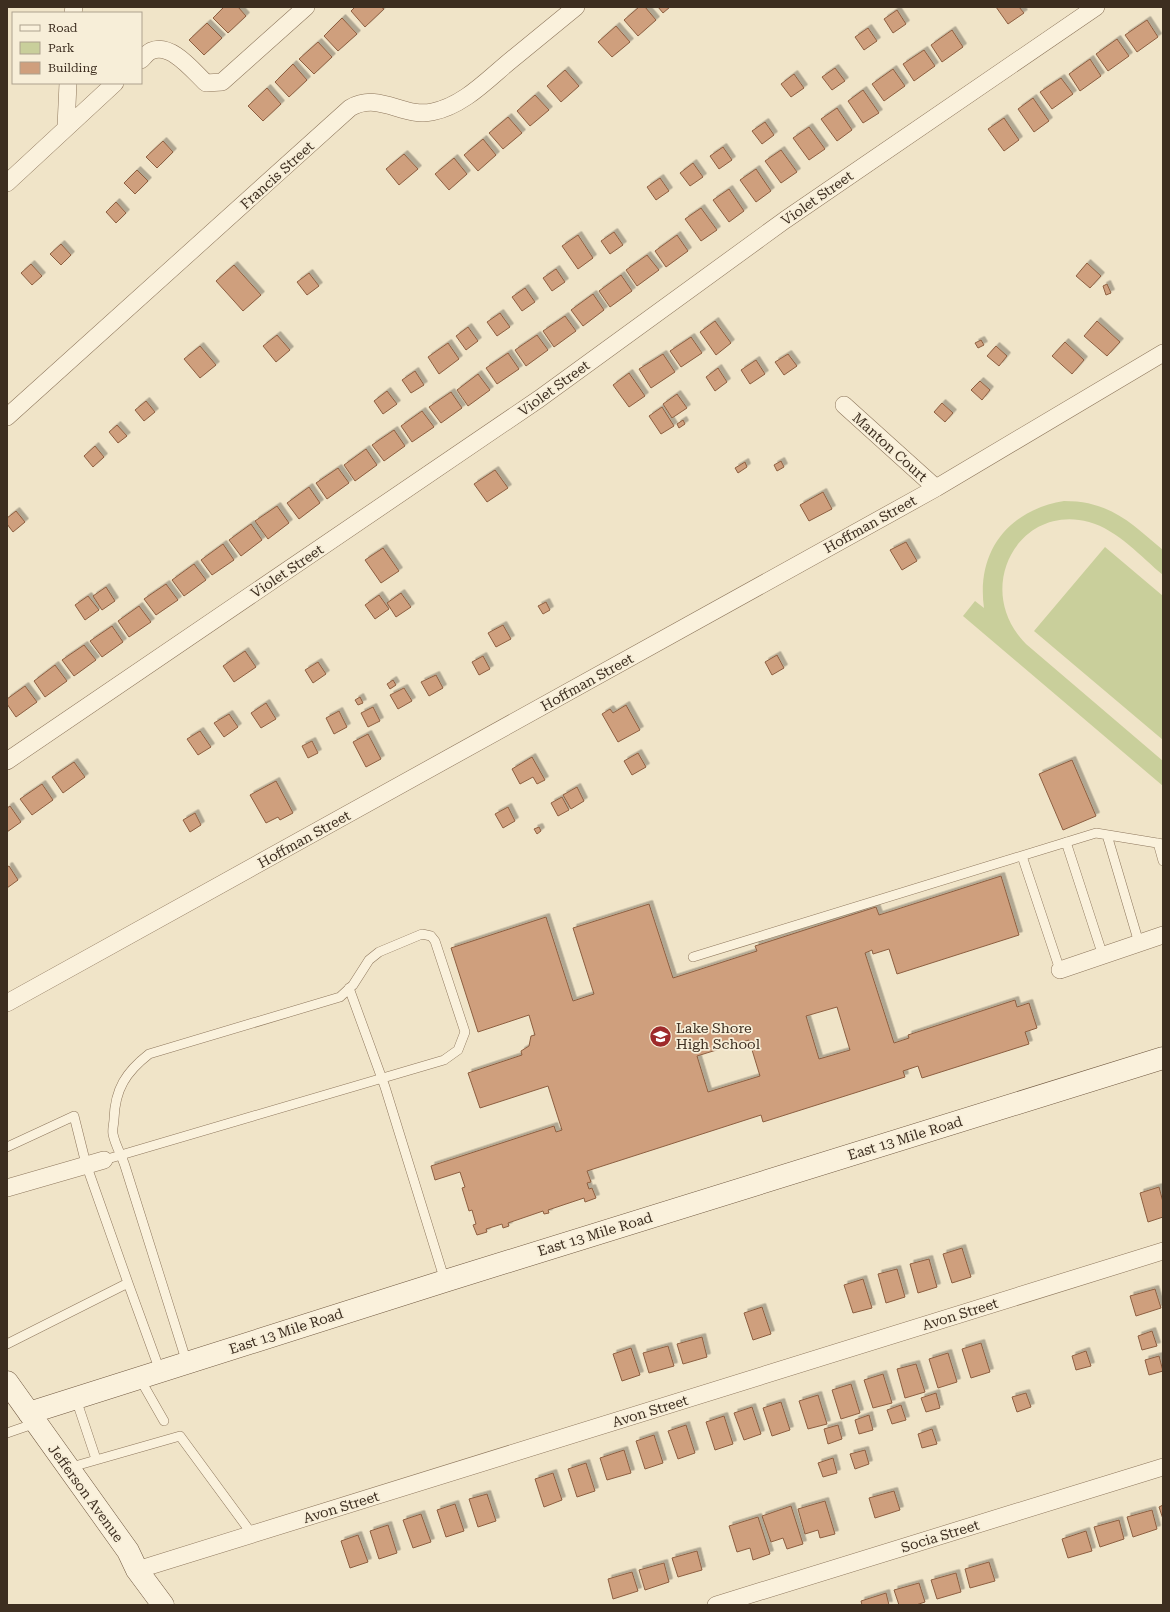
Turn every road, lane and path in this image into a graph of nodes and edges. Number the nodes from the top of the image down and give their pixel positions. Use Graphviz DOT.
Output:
graph roads {
  1 [pos="306,7"];
  2 [pos="576,7"];
  3 [pos="1096,7"];
  4 [pos="142,59"];
  5 [pos="68,84"];
  6 [pos="114,84"];
  7 [pos="66,127"];
  8 [pos="7,183"];
  9 [pos="1163,353"];
  10 [pos="844,405"];
  11 [pos="7,417"];
  12 [pos="936,488"];
  13 [pos="7,761"];
  14 [pos="1107,835"];
  15 [pos="1066,842"];
  16 [pos="1160,844"];
  17 [pos="1022,856"];
  18 [pos="1163,861"];
  19 [pos="1163,935"];
  20 [pos="1139,943"];
  21 [pos="1103,956"];
  22 [pos="693,957"];
  23 [pos="1060,970"];
  24 [pos="349,988"];
  25 [pos="7,1003"];
  26 [pos="1163,1058"];
  27 [pos="382,1079"];
  28 [pos="7,1147"];
  29 [pos="121,1155"];
  30 [pos="104,1160"];
  31 [pos="86,1164"];
  32 [pos="7,1188"];
  33 [pos="1163,1251"];
  34 [pos="445,1281"];
  35 [pos="128,1283"];
  36 [pos="7,1344"];
  37 [pos="187,1363"];
  38 [pos="160,1372"];
  39 [pos="140,1379"];
  40 [pos="7,1382"];
  41 [pos="76,1399"];
  42 [pos="33,1418"];
  43 [pos="164,1421"];
  44 [pos="7,1433"];
  45 [pos="96,1459"];
  46 [pos="1163,1467"];
  47 [pos="68,1468"];
  48 [pos="252,1534"];
  49 [pos="137,1570"];
  50 [pos="163,1605"];
  51 [pos="716,1605"];
  1 -- 4 [label="street"];
  2 -- 11 [label="street, Francis Street"];
  3 -- 13 [label="street, Violet Street"];
  5 -- 7 [label="street"];
  6 -- 7 [label="street"];
  7 -- 8 [label="street"];
  9 -- 12 [label="street, Hoffman Street"];
  10 -- 12 [label="street, Manton Court"];
  12 -- 25 [label="street, Hoffman Street"];
  14 -- 15 [label="lane"];
  14 -- 16 [label="lane"];
  14 -- 20 [label="lane"];
  15 -- 17 [label="lane"];
  15 -- 21 [label="lane"];
  16 -- 18 [label="lane"];
  17 -- 22 [label="lane"];
  17 -- 23 [label="lane"];
  19 -- 20 [label="street"];
  20 -- 21 [label="street"];
  21 -- 23 [label="street"];
  24 -- 27 [label="lane"];
  24 -- 27 [label="lane"];
  24 -- 29 [label="lane"];
  26 -- 34 [label="main road, East 13 Mile Road"];
  27 -- 29 [label="lane"];
  27 -- 34 [label="lane"];
  28 -- 31 [label="lane"];
  29 -- 30 [label="lane"];
  29 -- 37 [label="lane"];
  30 -- 31 [label="street"];
  31 -- 32 [label="street"];
  31 -- 35 [label="lane"];
  33 -- 48 [label="street, Avon Street"];
  34 -- 37 [label="main road, East 13 Mile Road"];
  35 -- 36 [label="lane"];
  35 -- 38 [label="lane"];
  37 -- 38 [label="main road, East 13 Mile Road"];
  38 -- 39 [label="main road, East 13 Mile Road"];
  39 -- 41 [label="main road, East 13 Mile Road"];
  39 -- 43 [label="lane"];
  40 -- 42 [label="main road, Jefferson Avenue"];
  41 -- 42 [label="main road, East 13 Mile Road"];
  41 -- 45 [label="lane"];
  42 -- 44 [label="lane"];
  42 -- 47 [label="main road, Jefferson Avenue"];
  45 -- 47 [label="lane"];
  45 -- 48 [label="lane"];
  46 -- 51 [label="street, Socia Street"];
  47 -- 49 [label="main road, Jefferson Avenue"];
  48 -- 49 [label="street, Avon Street"];
  49 -- 50 [label="main road, Jefferson Avenue"];
}
